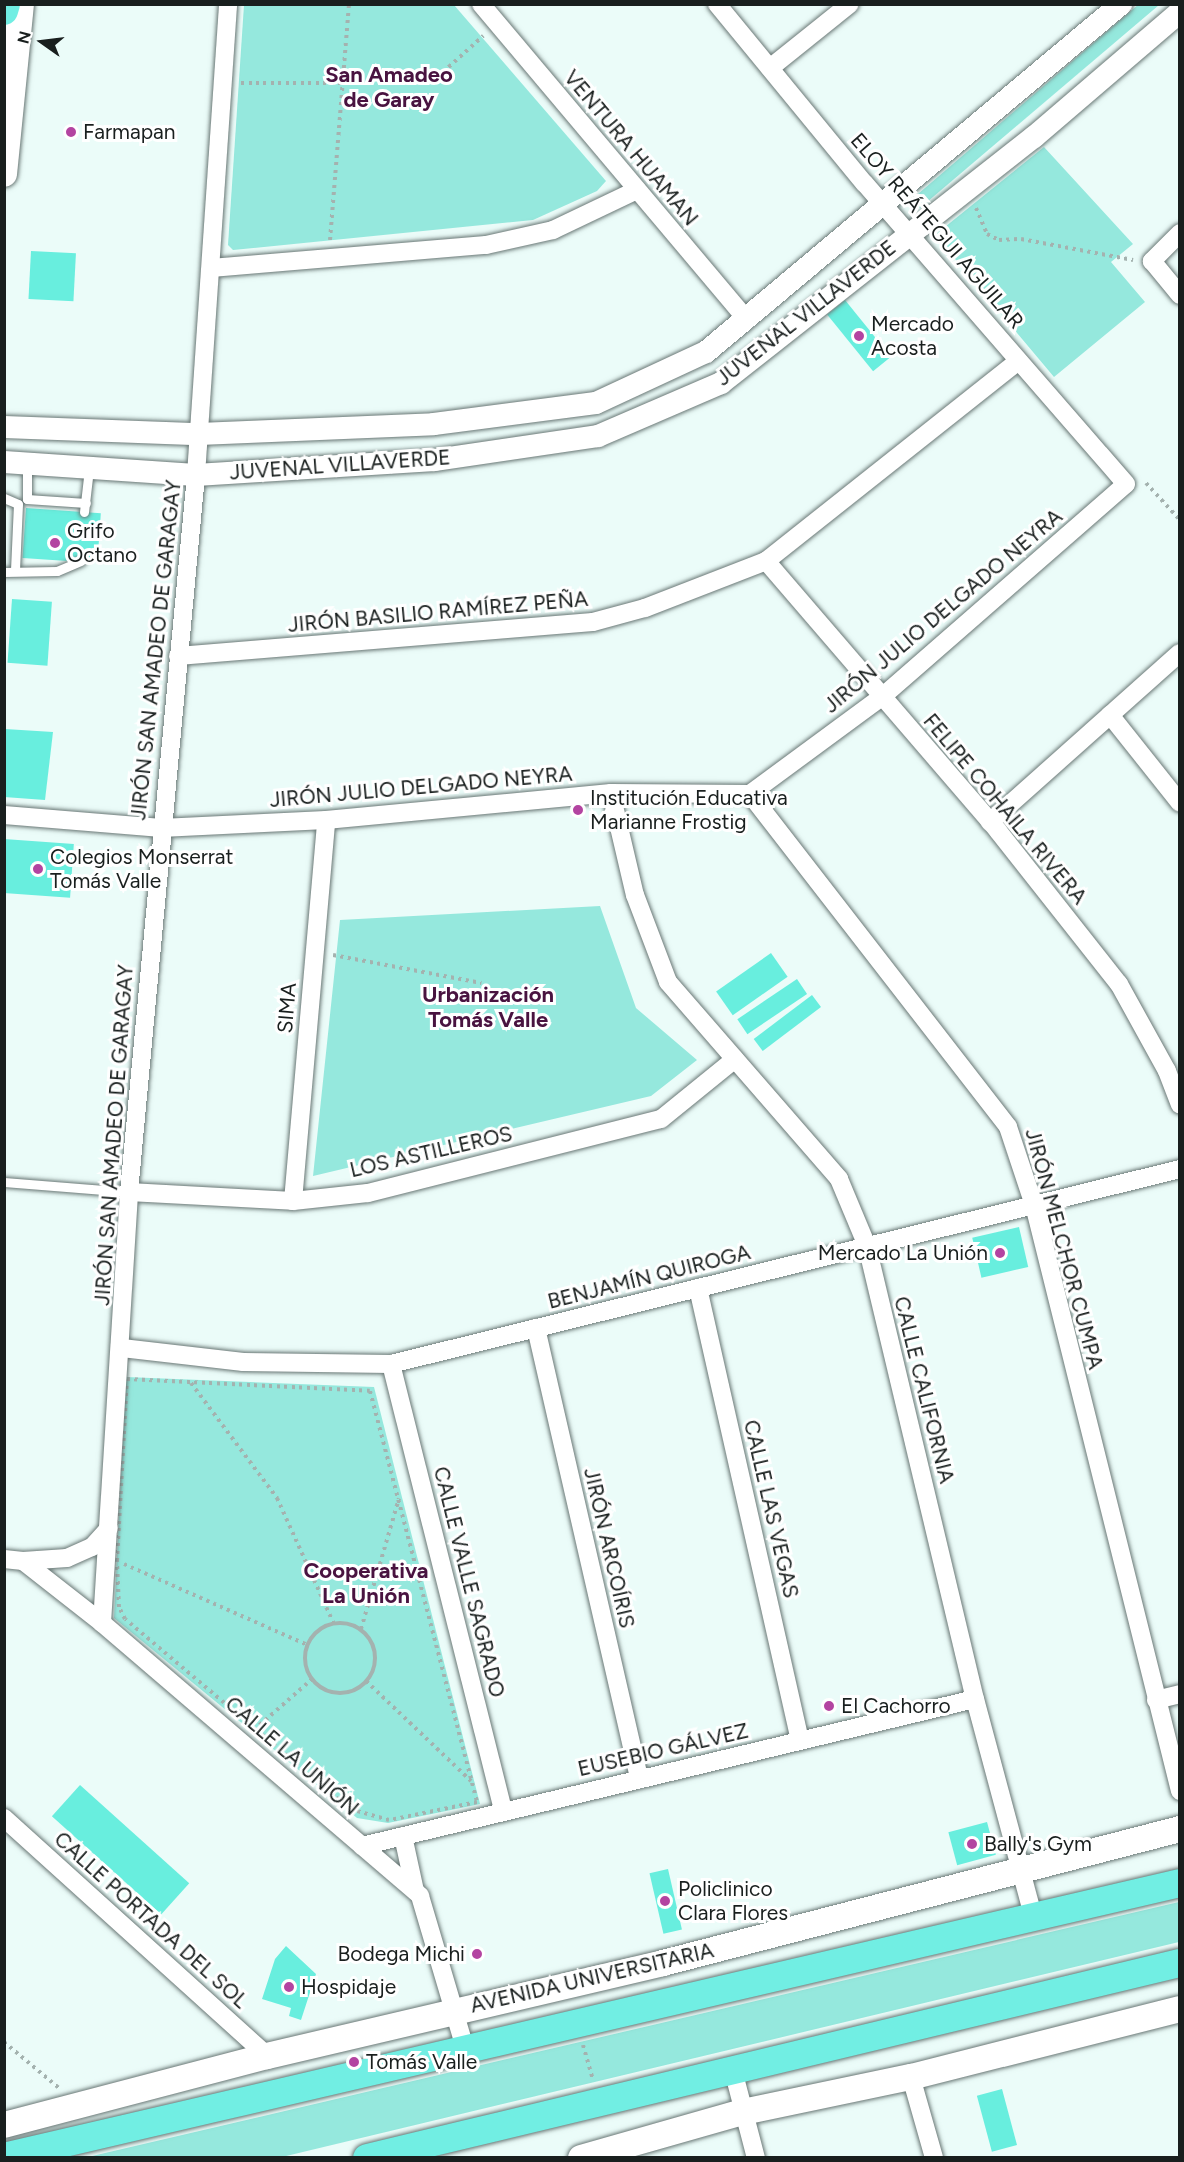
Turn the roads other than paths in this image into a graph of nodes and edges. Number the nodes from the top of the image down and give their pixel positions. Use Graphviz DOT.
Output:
graph roads {
  1 [pos="6,4"];
  2 [pos="21,4"];
  3 [pos="228,4"];
  4 [pos="482,4"];
  5 [pos="717,4"];
  6 [pos="850,4"];
  7 [pos="1121,4"];
  8 [pos="4,11"];
  9 [pos="1179,12"];
  10 [pos="770,68"];
  11 [pos="4,174"];
  12 [pos="637,190"];
  13 [pos="884,204"];
  14 [pos="1179,233"];
  15 [pos="909,234"];
  16 [pos="211,268"];
  17 [pos="1179,295"];
  18 [pos="747,320"];
  19 [pos="1018,361"];
  20 [pos="4,427"];
  21 [pos="199,434"];
  22 [pos="4,462"];
  23 [pos="27,463"];
  24 [pos="89,468"];
  25 [pos="196,475"];
  26 [pos="1126,484"];
  27 [pos="4,498"];
  28 [pos="22,502"];
  29 [pos="81,561"];
  30 [pos="766,561"];
  31 [pos="15,571"];
  32 [pos="4,572"];
  33 [pos="1179,653"];
  34 [pos="178,656"];
  35 [pos="883,696"];
  36 [pos="1110,715"];
  37 [pos="610,793"];
  38 [pos="750,794"];
  39 [pos="1179,803"];
  40 [pos="4,815"];
  41 [pos="327,820"];
  42 [pos="990,822"];
  43 [pos="161,828"];
  44 [pos="735,1059"];
  45 [pos="1179,1105"];
  46 [pos="1179,1169"];
  47 [pos="4,1182"];
  48 [pos="129,1192"];
  49 [pos="293,1201"];
  50 [pos="1034,1205"];
  51 [pos="867,1246"];
  52 [pos="698,1288"];
  53 [pos="536,1328"];
  54 [pos="122,1348"];
  55 [pos="391,1364"];
  56 [pos="109,1528"];
  57 [pos="4,1559"];
  58 [pos="23,1561"];
  59 [pos="102,1623"];
  60 [pos="1179,1694"];
  61 [pos="975,1699"];
  62 [pos="1156,1700"];
  63 [pos="800,1740"];
  64 [pos="639,1779"];
  65 [pos="1179,1791"];
  66 [pos="503,1811"];
  67 [pos="4,1818"];
  68 [pos="1179,1829"];
  69 [pos="403,1836"];
  70 [pos="362,1846"];
  71 [pos="1020,1870"];
  72 [pos="1179,1882"];
  73 [pos="415,1891"];
  74 [pos="1034,1919"];
  75 [pos="1179,1963"];
  76 [pos="1179,2009"];
  77 [pos="456,2011"];
  78 [pos="466,2051"];
  79 [pos="267,2056"];
  80 [pos="733,2070"];
  81 [pos="911,2077"];
  82 [pos="744,2112"];
  83 [pos="4,2125"];
  84 [pos="613,2154"];
  85 [pos="4,2157"];
  86 [pos="367,2157"];
  87 [pos="581,2157"];
  88 [pos="756,2157"];
  89 [pos="934,2157"];
  1 -- 8 [label="main road"];
  2 -- 11 [label="main road"];
  3 -- 16 [label="street, JIRÓN SAN AMADEO DE GARAGAY"];
  4 -- 12 [label="street, VENTURA HUAMAN"];
  5 -- 10 [label="street, ELOY REÁTEGUI AGUILAR"];
  6 -- 10 [label="street"];
  7 -- 13 [label="street, JUVENAL VILLAVERDE"];
  9 -- 15 [label="street, JUVENAL VILLAVERDE"];
  10 -- 13 [label="street, ELOY REÁTEGUI AGUILAR"];
  12 -- 16 [label="street"];
  12 -- 18 [label="street, VENTURA HUAMAN"];
  13 -- 15 [label="street, ELOY REÁTEGUI AGUILAR"];
  13 -- 18 [label="street, JUVENAL VILLAVERDE"];
  14 -- 17 [label="street"];
  15 -- 19 [label="street, ELOY REÁTEGUI AGUILAR"];
  15 -- 25 [label="street, JUVENAL VILLAVERDE"];
  16 -- 21 [label="street, JIRÓN SAN AMADEO DE GARAGAY"];
  18 -- 21 [label="street, JUVENAL VILLAVERDE"];
  19 -- 26 [label="street, ELOY REÁTEGUI AGUILAR"];
  19 -- 30 [label="street, JIRÓN BASILIO RAMÍREZ PEÑA"];
  20 -- 21 [label="street, JUVENAL VILLAVERDE"];
  21 -- 25 [label="street, JIRÓN SAN AMADEO DE GARAGAY"];
  22 -- 23 [label="street, JUVENAL VILLAVERDE"];
  23 -- 24 [label="street, JUVENAL VILLAVERDE"];
  23 -- 28 [label="lane"];
  24 -- 25 [label="street, JUVENAL VILLAVERDE"];
  24 -- 28 [label="lane"];
  25 -- 34 [label="street, JIRÓN SAN AMADEO DE GARAGAY"];
  26 -- 35 [label="street, JIRÓN JULIO DELGADO NEYRA"];
  27 -- 28 [label="lane"];
  28 -- 31 [label="lane"];
  29 -- 31 [label="lane"];
  30 -- 34 [label="street, JIRÓN BASILIO RAMÍREZ PEÑA"];
  30 -- 35 [label="street, FELIPE COHAILA RIVERA"];
  31 -- 32 [label="lane"];
  33 -- 36 [label="street"];
  34 -- 43 [label="street, JIRÓN SAN AMADEO DE GARAGAY"];
  35 -- 38 [label="street, JIRÓN JULIO DELGADO NEYRA"];
  35 -- 42 [label="street, FELIPE COHAILA RIVERA"];
  36 -- 39 [label="street"];
  36 -- 42 [label="street"];
  37 -- 38 [label="street, JIRÓN JULIO DELGADO NEYRA"];
  37 -- 41 [label="street, JIRÓN JULIO DELGADO NEYRA"];
  37 -- 44 [label="street, CALLE CALIFORNIA"];
  38 -- 50 [label="street, JIRÓN MELCHOR CUMPA"];
  40 -- 43 [label="street, JIRÓN JULIO DELGADO NEYRA"];
  41 -- 43 [label="street, JIRÓN JULIO DELGADO NEYRA"];
  41 -- 49 [label="street, SIMA"];
  42 -- 45 [label="street, FELIPE COHAILA RIVERA"];
  43 -- 48 [label="street, JIRÓN SAN AMADEO DE GARAGAY"];
  44 -- 49 [label="street, LOS ASTILLEROS"];
  44 -- 51 [label="street, CALLE CALIFORNIA"];
  46 -- 50 [label="street, BENJAMÍN QUIROGA"];
  47 -- 48 [label="lane, LOS ASTILLEROS"];
  48 -- 49 [label="street, LOS ASTILLEROS"];
  48 -- 54 [label="street, JIRÓN SAN AMADEO DE GARAGAY"];
  50 -- 51 [label="street, BENJAMÍN QUIROGA"];
  50 -- 62 [label="street, JIRÓN MELCHOR CUMPA"];
  51 -- 52 [label="street, BENJAMÍN QUIROGA"];
  51 -- 61 [label="street, CALLE CALIFORNIA"];
  52 -- 53 [label="street, BENJAMÍN QUIROGA"];
  52 -- 63 [label="street, CALLE LAS VEGAS"];
  53 -- 55 [label="street, BENJAMÍN QUIROGA"];
  53 -- 64 [label="street, JIRÓN ARCOÍRIS"];
  54 -- 55 [label="street, BENJAMÍN QUIROGA"];
  54 -- 56 [label="street, JIRÓN SAN AMADEO DE GARAGAY"];
  55 -- 66 [label="street, CALLE VALLE SAGRADO"];
  56 -- 58 [label="street"];
  56 -- 59 [label="street, JIRÓN SAN AMADEO DE GARAGAY"];
  57 -- 58 [label="street"];
  58 -- 59 [label="street, CALLE LA UNIÓN"];
  59 -- 70 [label="street, CALLE LA UNIÓN"];
  60 -- 62 [label="street"];
  61 -- 63 [label="street, EUSEBIO GÁLVEZ"];
  61 -- 71 [label="street, CALLE CALIFORNIA"];
  62 -- 65 [label="street, JIRÓN MELCHOR CUMPA"];
  63 -- 64 [label="street, EUSEBIO GÁLVEZ"];
  64 -- 66 [label="street, EUSEBIO GÁLVEZ"];
  66 -- 69 [label="street, EUSEBIO GÁLVEZ"];
  67 -- 79 [label="street, CALLE PORTADA DEL SOL"];
  68 -- 71 [label="main road, AVENIDA UNIVERSITARIA"];
  69 -- 70 [label="street, EUSEBIO GÁLVEZ"];
  69 -- 73 [label="street"];
  70 -- 73 [label="street, CALLE LA UNIÓN"];
  71 -- 74 [label="street, CALLE CALIFORNIA"];
  71 -- 77 [label="main road, AVENIDA UNIVERSITARIA"];
  72 -- 74 [label="main road, AVENIDA UNIVERSITARIA"];
  73 -- 77 [label="street, CALLE LA UNIÓN"];
  74 -- 78 [label="main road, AVENIDA UNIVERSITARIA"];
  75 -- 80 [label="main road"];
  76 -- 81 [label="main road"];
  77 -- 78 [label="street, CALLE LA UNIÓN"];
  77 -- 79 [label="main road, AVENIDA UNIVERSITARIA"];
  78 -- 85 [label="main road, AVENIDA UNIVERSITARIA"];
  79 -- 83 [label="main road, AVENIDA UNIVERSITARIA"];
  80 -- 82 [label="street"];
  80 -- 86 [label="main road"];
  81 -- 82 [label="main road"];
  81 -- 89 [label="street"];
  82 -- 84 [label="main road"];
  82 -- 88 [label="street"];
  84 -- 87 [label="main road"];
}
